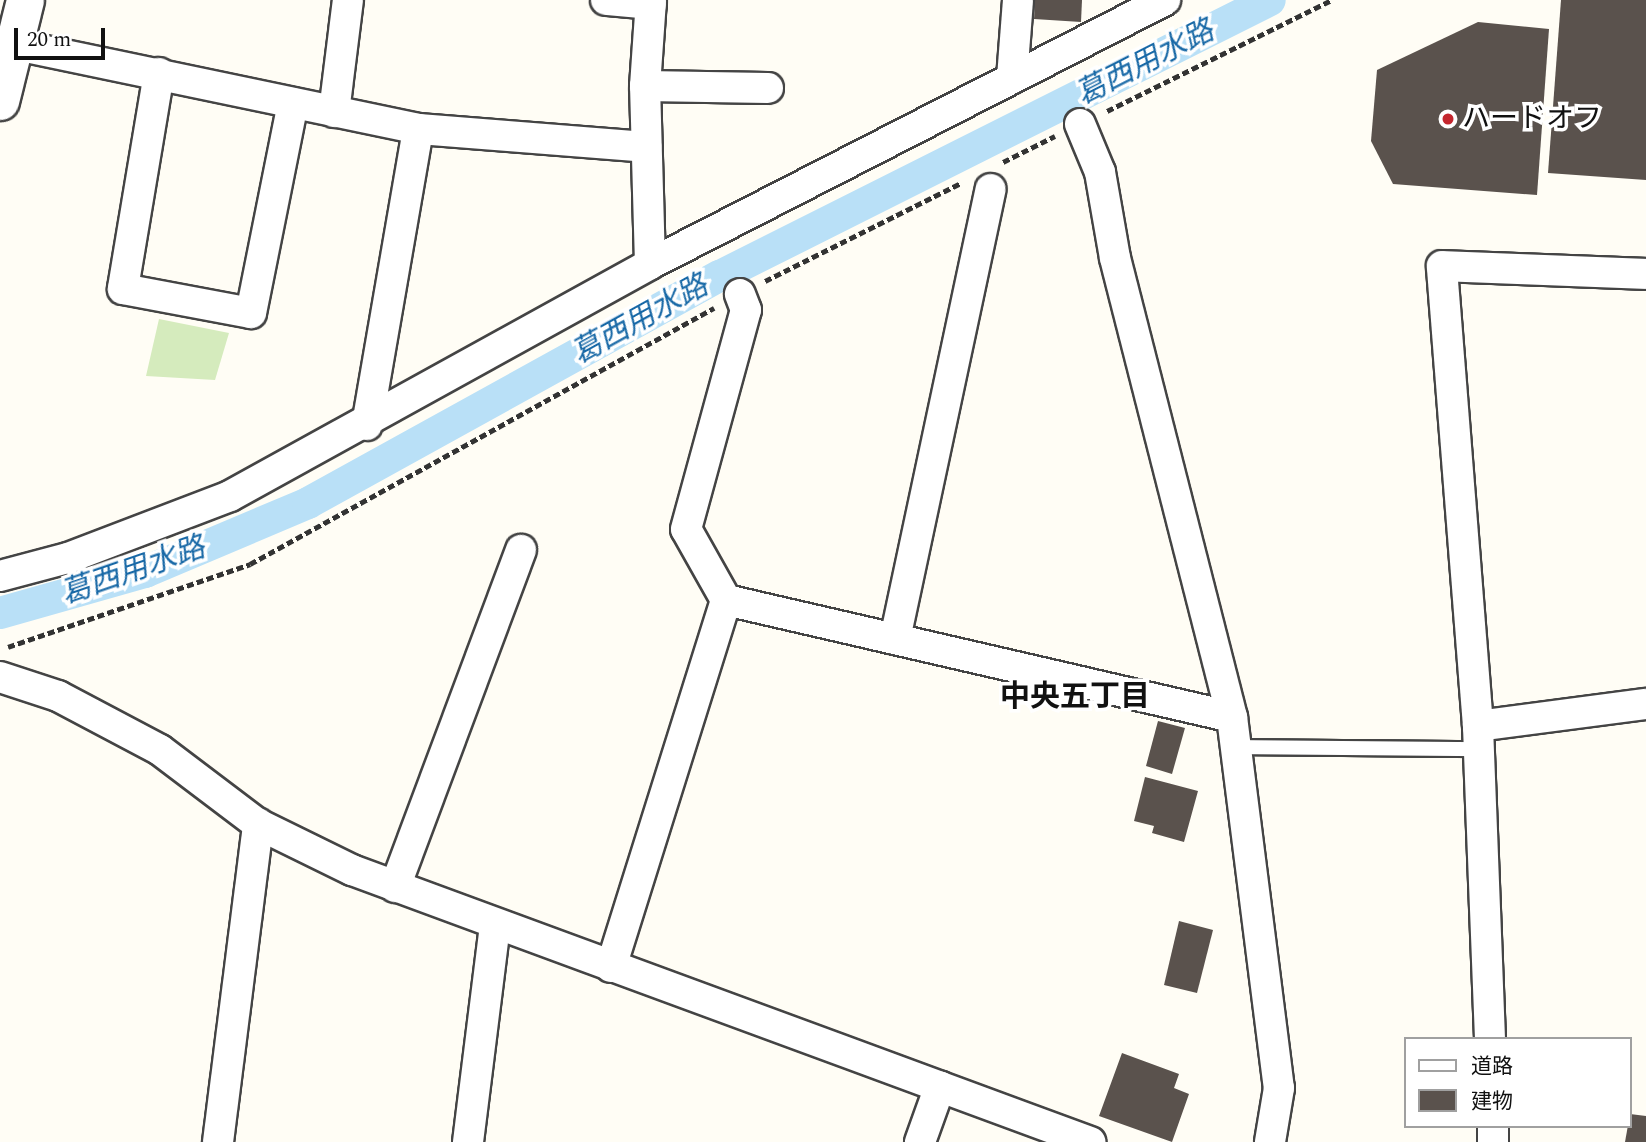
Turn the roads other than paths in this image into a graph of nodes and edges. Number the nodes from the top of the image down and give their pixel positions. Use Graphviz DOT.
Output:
graph roads {
  1 [pos="25,0"];
  2 [pos="348,0"];
  3 [pos="606,0"];
  4 [pos="1018,0"];
  5 [pos="1165,0"];
  6 [pos="651,2"];
  7 [pos="12,44"];
  8 [pos="159,73"];
  9 [pos="1012,78"];
  10 [pos="645,86"];
  11 [pos="768,88"];
  12 [pos="0,102"];
  13 [pos="293,103"];
  14 [pos="334,111"];
  15 [pos="1080,124"];
  16 [pos="418,129"];
  17 [pos="646,147"];
  18 [pos="985,178"];
  19 [pos="650,264"];
  20 [pos="1646,274"];
  21 [pos="740,294"];
  22 [pos="368,425"];
  23 [pos="521,550"];
  24 [pos="0,576"];
  25 [pos="726,600"];
  26 [pos="895,639"];
  27 [pos="0,677"];
  28 [pos="1646,704"];
  29 [pos="1231,717"];
  30 [pos="1478,738"];
  31 [pos="1235,747"];
  32 [pos="258,824"];
  33 [pos="395,887"];
  34 [pos="495,926"];
  35 [pos="611,967"];
  36 [pos="1490,1037"];
  37 [pos="940,1086"];
  38 [pos="218,1142"];
  39 [pos="468,1142"];
  40 [pos="920,1142"];
  41 [pos="1090,1142"];
  42 [pos="1270,1142"];
  1 -- 7 [label="street"];
  2 -- 14 [label="street"];
  3 -- 6 [label="street"];
  4 -- 9 [label="street"];
  5 -- 9 [label="street"];
  6 -- 10 [label="street"];
  7 -- 8 [label="street"];
  7 -- 12 [label="street"];
  8 -- 13 [label="street"];
  8 -- 13 [label="street"];
  9 -- 19 [label="street"];
  10 -- 11 [label="street"];
  10 -- 17 [label="street"];
  13 -- 14 [label="street"];
  14 -- 16 [label="street"];
  15 -- 29 [label="street"];
  16 -- 17 [label="street"];
  16 -- 22 [label="street"];
  17 -- 19 [label="street"];
  18 -- 26 [label="street"];
  19 -- 22 [label="street"];
  20 -- 30 [label="street"];
  21 -- 25 [label="street"];
  22 -- 24 [label="street"];
  23 -- 33 [label="street"];
  25 -- 26 [label="street"];
  25 -- 35 [label="street"];
  26 -- 29 [label="street"];
  27 -- 32 [label="street"];
  28 -- 30 [label="street"];
  29 -- 31 [label="street"];
  30 -- 31 [label="lane"];
  30 -- 36 [label="street"];
  31 -- 42 [label="street"];
  32 -- 33 [label="street"];
  32 -- 38 [label="street"];
  33 -- 34 [label="street"];
  34 -- 35 [label="street"];
  34 -- 39 [label="street"];
  35 -- 37 [label="street"];
  37 -- 40 [label="street"];
  37 -- 41 [label="street"];
}
